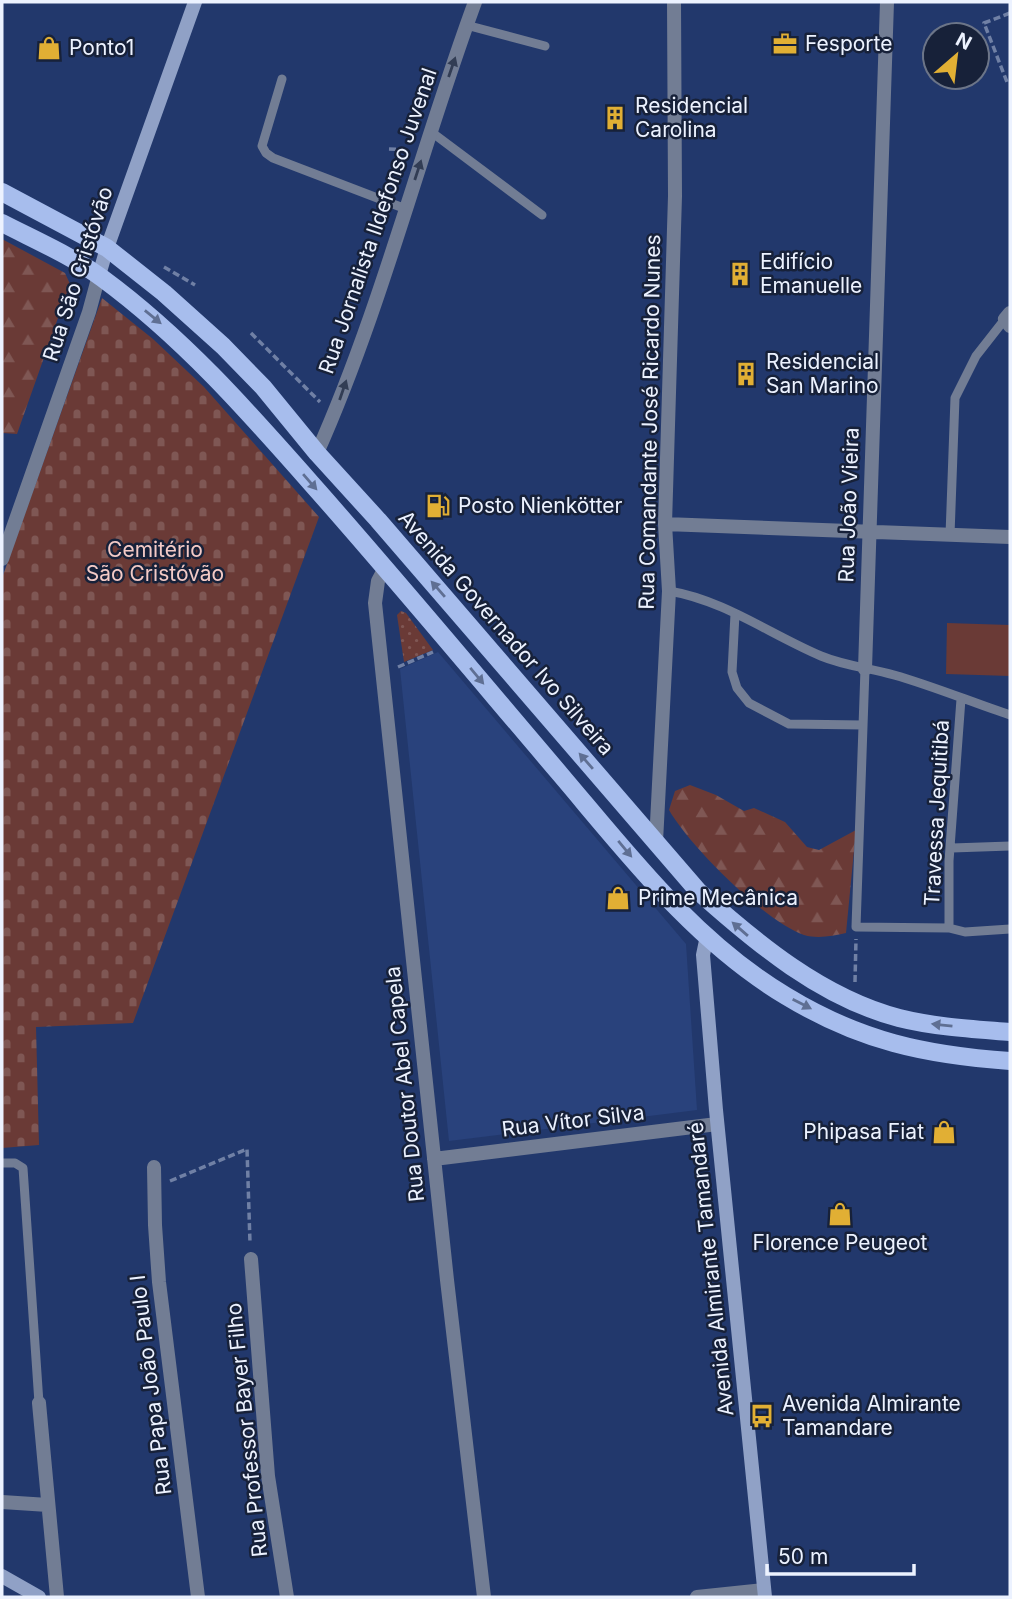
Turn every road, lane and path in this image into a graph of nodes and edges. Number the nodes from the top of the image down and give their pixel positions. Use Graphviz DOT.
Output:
graph roads {
  1 [pos="195,2"];
  2 [pos="475,2"];
  3 [pos="674,2"];
  4 [pos="887,2"];
  5 [pos="1010,13"];
  6 [pos="466,25"];
  7 [pos="545,46"];
  8 [pos="282,79"];
  9 [pos="1010,81"];
  10 [pos="430,131"];
  11 [pos="2,192"];
  12 [pos="406,209"];
  13 [pos="542,215"];
  14 [pos="55,219"];
  15 [pos="2,223"];
  16 [pos="42,244"];
  17 [pos="107,248"];
  18 [pos="99,275"];
  19 [pos="1008,319"];
  20 [pos="251,333"];
  21 [pos="324,405"];
  22 [pos="317,453"];
  23 [pos="665,524"];
  24 [pos="869,532"];
  25 [pos="950,535"];
  26 [pos="1010,537"];
  27 [pos="405,551"];
  28 [pos="2,559"];
  29 [pos="385,568"];
  30 [pos="669,591"];
  31 [pos="736,614"];
  32 [pos="440,649"];
  33 [pos="396,668"];
  34 [pos="865,669"];
  35 [pos="961,699"];
  36 [pos="1010,715"];
  37 [pos="863,725"];
  38 [pos="656,842"];
  39 [pos="1010,846"];
  40 [pos="952,848"];
  41 [pos="856,927"];
  42 [pos="949,929"];
  43 [pos="1010,929"];
  44 [pos="707,936"];
  45 [pos="855,982"];
  46 [pos="1010,1032"];
  47 [pos="1010,1061"];
  48 [pos="718,1124"];
  49 [pos="434,1159"];
  50 [pos="2,1163"];
  51 [pos="154,1167"];
  52 [pos="155,1188"];
  53 [pos="251,1259"];
  54 [pos="39,1403"];
  55 [pos="2,1502"];
  56 [pos="48,1505"];
  57 [pos="2,1576"];
  58 [pos="764,1594"];
  59 [pos="39,1597"];
  60 [pos="57,1597"];
  61 [pos="198,1597"];
  62 [pos="287,1597"];
  63 [pos="484,1597"];
  64 [pos="696,1597"];
  1 -- 17 [label="main road, Rua São Cristóvão"];
  2 -- 6 [label="street, Rua Jornalista Ildefonso Juvenal"];
  3 -- 23 [label="street, Rua Comandante José Ricardo Nunes"];
  4 -- 24 [label="street, Rua João Vieira"];
  5 -- 9 [label="path"];
  6 -- 7 [label="lane"];
  10 -- 6 [label="street, Rua Jornalista Ildefonso Juvenal, one-way"];
  8 -- 12 [label="lane"];
  12 -- 10 [label="street, Rua Jornalista Ildefonso Juvenal, one-way"];
  10 -- 13 [label="lane"];
  11 -- 14 [label="main road, Avenida Governador Ivo Silveira"];
  22 -- 12 [label="street, Rua Jornalista Ildefonso Juvenal, one-way"];
  14 -- 16 [label="main road"];
  14 -- 17 [label="main road, Avenida Governador Ivo Silveira"];
  15 -- 16 [label="main road"];
  16 -- 18 [label="main road"];
  17 -- 18 [label="main road, Rua São Cristóvão"];
  17 -- 22 [label="main road, Avenida Governador Ivo Silveira"];
  18 -- 28 [label="street, Rua São Cristóvão"];
  18 -- 29 [label="main road, one-way"];
  19 -- 25 [label="lane"];
  20 -- 21 [label="path"];
  22 -- 27 [label="main road, Avenida Governador Ivo Silveira"];
  23 -- 24 [label="street"];
  23 -- 30 [label="street, Rua Comandante José Ricardo Nunes"];
  24 -- 25 [label="street"];
  24 -- 34 [label="street, Rua João Vieira"];
  25 -- 26 [label="street"];
  27 -- 29 [label="main road"];
  38 -- 27 [label="main road, Avenida Governador Ivo Silveira, one-way"];
  29 -- 44 [label="main road, one-way"];
  29 -- 49 [label="street, Rua Doutor Abel Capela"];
  30 -- 31 [label="lane"];
  30 -- 38 [label="street, Rua Comandante José Ricardo Nunes"];
  31 -- 34 [label="lane"];
  31 -- 37 [label="lane"];
  32 -- 33 [label="path"];
  34 -- 35 [label="lane"];
  34 -- 37 [label="lane, Rua João Vieira"];
  35 -- 36 [label="lane"];
  35 -- 40 [label="lane, Travessa Jequitibá"];
  37 -- 41 [label="lane, Rua João Vieira"];
  46 -- 38 [label="main road, Avenida Governador Ivo Silveira, one-way"];
  39 -- 40 [label="lane"];
  40 -- 42 [label="lane, Travessa Jequitibá"];
  41 -- 42 [label="lane"];
  41 -- 45 [label="path"];
  42 -- 43 [label="lane"];
  44 -- 47 [label="main road, one-way"];
  44 -- 48 [label="main road, Avenida Almirante Tamandaré"];
  48 -- 49 [label="street, Rua Vítor Silva"];
  48 -- 58 [label="main road, Avenida Almirante Tamandaré"];
  49 -- 63 [label="street, Rua Doutor Abel Capela"];
  50 -- 54 [label="lane"];
  51 -- 52 [label="street, Rua Papa João Paulo I"];
  52 -- 53 [label="path"];
  52 -- 61 [label="street, Rua Papa João Paulo I"];
  53 -- 62 [label="street, Rua Professor Bayer Filho"];
  54 -- 56 [label="street"];
  55 -- 56 [label="street"];
  56 -- 60 [label="street"];
  57 -- 59 [label="main road"];
  58 -- 64 [label="street"];
}
